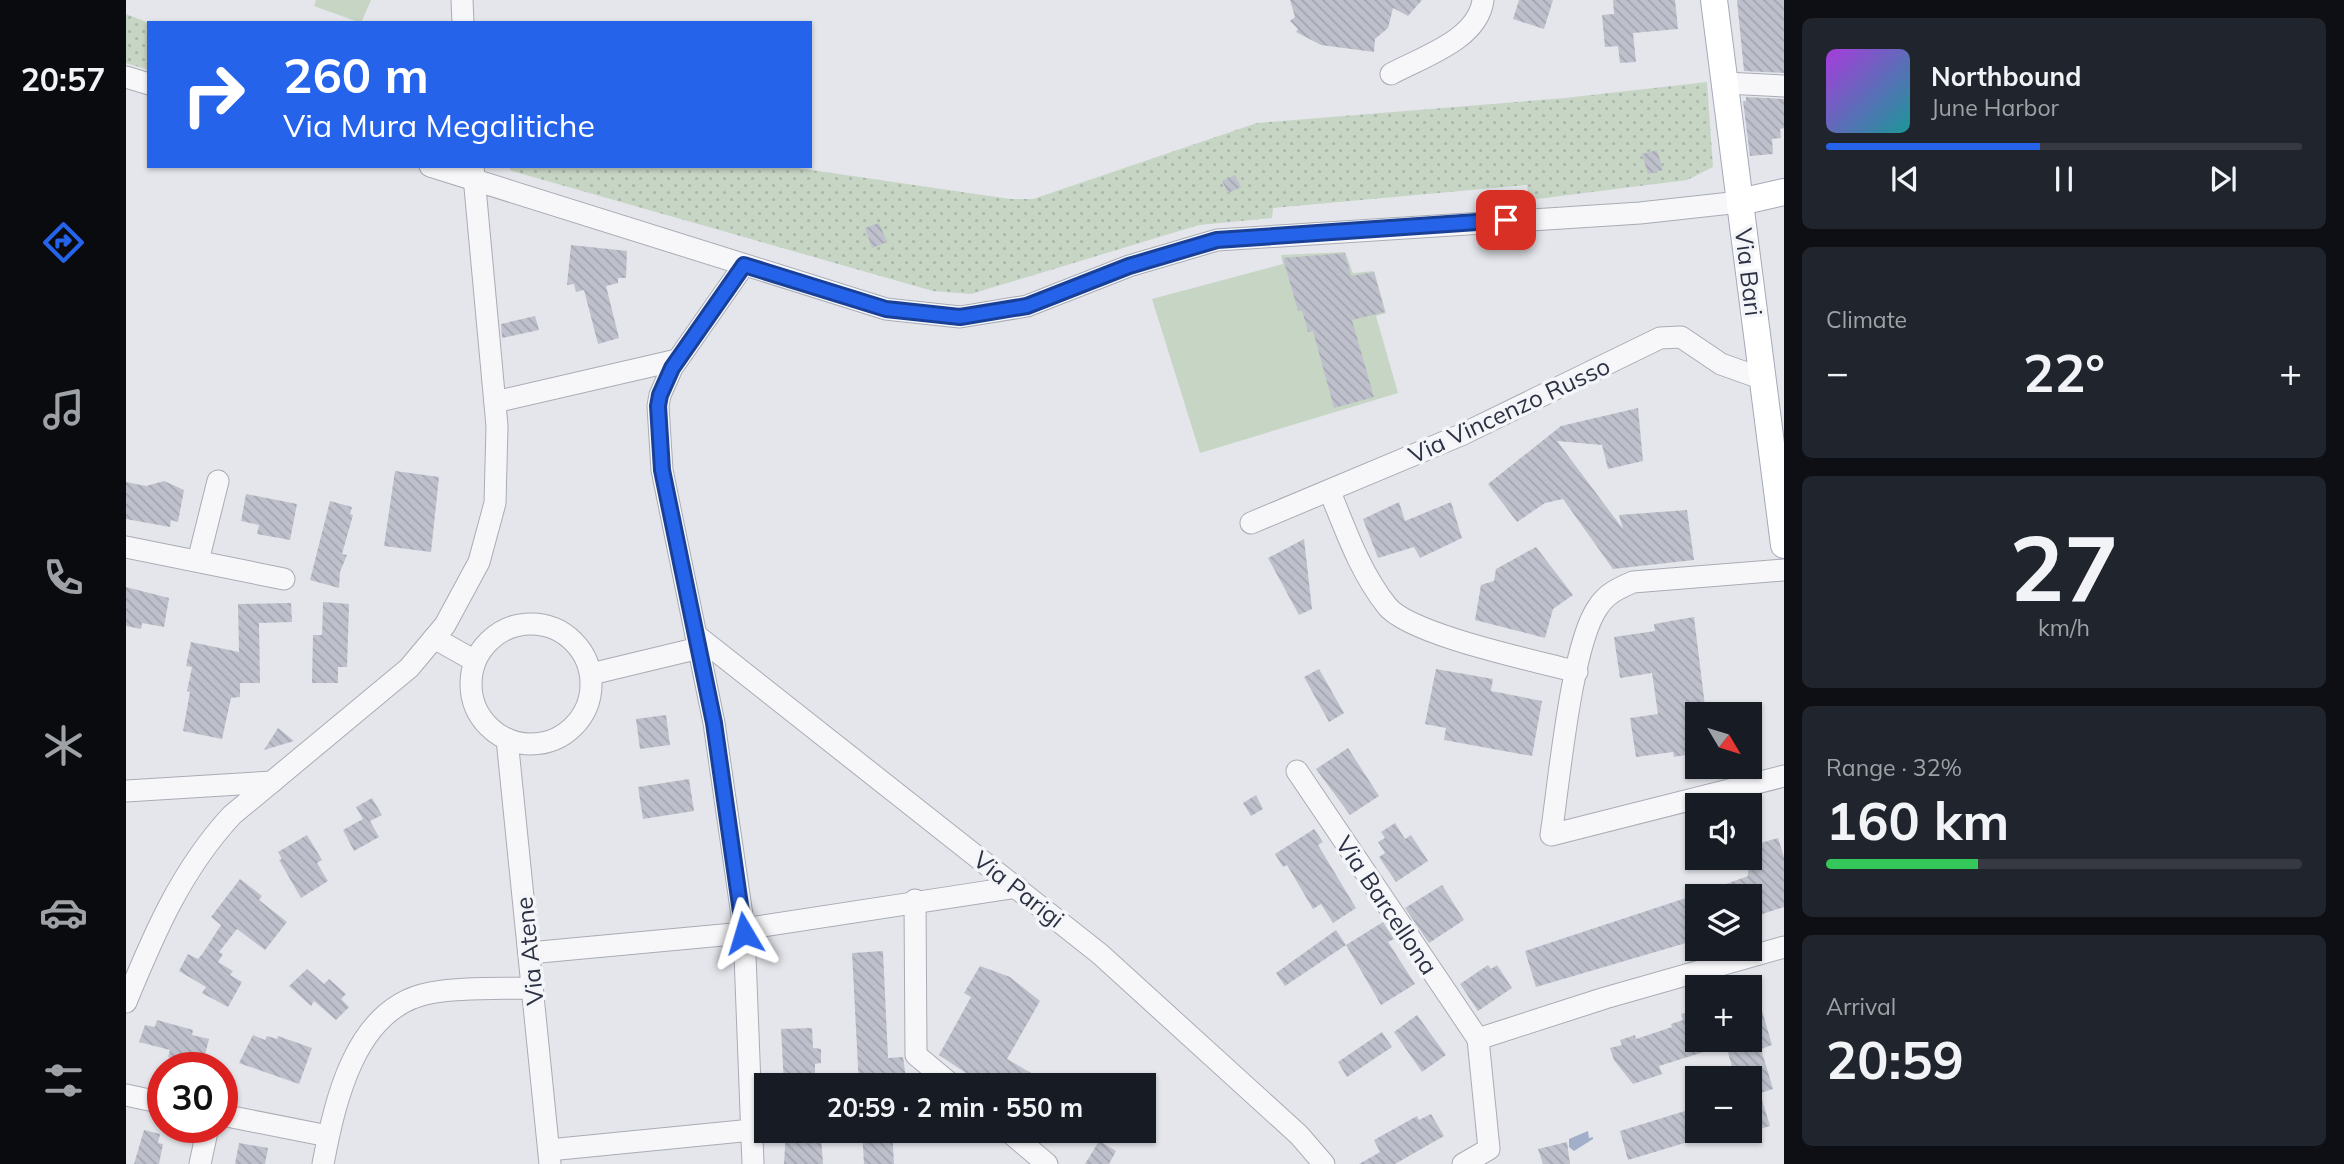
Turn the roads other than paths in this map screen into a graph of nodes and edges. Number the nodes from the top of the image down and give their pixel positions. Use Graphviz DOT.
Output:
graph roads {
  1 [pos="462,0"];
  2 [pos="1483,0"];
  3 [pos="1714,0"];
  4 [pos="463,21"];
  5 [pos="1391,75"];
  6 [pos="126,77"];
  7 [pos="147,83"];
  8 [pos="1725,83"];
  9 [pos="1784,86"];
  10 [pos="442,168"];
  11 [pos="473,173"];
  12 [pos="1784,192"];
  13 [pos="1741,202"];
  14 [pos="744,265"];
  15 [pos="677,360"];
  16 [pos="1763,379"];
  17 [pos="495,402"];
  18 [pos="218,481"];
  19 [pos="1330,492"];
  20 [pos="1251,523"];
  21 [pos="1784,545"];
  22 [pos="126,547"];
  23 [pos="198,561"];
  24 [pos="1784,570"];
  25 [pos="284,579"];
  26 [pos="434,638"];
  27 [pos="697,641"];
  28 [pos="475,662"];
  29 [pos="1577,672"];
  30 [pos="591,674"];
  31 [pos="507,739"];
  32 [pos="1297,771"];
  33 [pos="1784,776"];
  34 [pos="272,782"];
  35 [pos="126,791"];
  36 [pos="1017,887"];
  37 [pos="915,901"];
  38 [pos="744,931"];
  39 [pos="1784,947"];
  40 [pos="529,953"];
  41 [pos="533,988"];
  42 [pos="126,1002"];
  43 [pos="1478,1040"];
  44 [pos="938,1073"];
  45 [pos="126,1095"];
  46 [pos="147,1099"];
  47 [pos="238,1118"];
  48 [pos="752,1130"];
  49 [pos="328,1136"];
  50 [pos="205,1143"];
  51 [pos="1022,1143"];
  52 [pos="550,1157"];
  53 [pos="200,1164"];
  54 [pos="323,1164"];
  55 [pos="754,1164"];
  56 [pos="1047,1164"];
  57 [pos="1324,1164"];
  58 [pos="1463,1164"];
  1 -- 4 [label="street"];
  2 -- 5 [label="street"];
  3 -- 8 [label="main road, Via Bari"];
  6 -- 7 [label="street"];
  8 -- 9 [label="street"];
  8 -- 13 [label="main road, Via Bari"];
  10 -- 11 [label="street"];
  11 -- 14 [label="street"];
  11 -- 17 [label="street"];
  12 -- 13 [label="main road"];
  13 -- 14 [label="street"];
  13 -- 16 [label="main road, Via Bari"];
  14 -- 15 [label="street"];
  15 -- 17 [label="street"];
  15 -- 27 [label="street"];
  16 -- 19 [label="street, Via Vincenzo Russo"];
  16 -- 21 [label="main road, Via Bari"];
  17 -- 26 [label="street"];
  18 -- 23 [label="street"];
  19 -- 20 [label="street, Via Vincenzo Russo"];
  19 -- 29 [label="street"];
  22 -- 23 [label="street"];
  23 -- 25 [label="street"];
  24 -- 29 [label="street"];
  26 -- 28 [label="street"];
  26 -- 34 [label="street"];
  27 -- 30 [label="street"];
  27 -- 36 [label="street, Via Parigi"];
  27 -- 38 [label="street"];
  28 -- 30 [label="street"];
  28 -- 31 [label="street"];
  29 -- 33 [label="street"];
  30 -- 31 [label="street"];
  31 -- 40 [label="street, Via Atene"];
  32 -- 43 [label="street, Via Barcellona"];
  34 -- 35 [label="street"];
  34 -- 42 [label="street"];
  36 -- 37 [label="street"];
  36 -- 57 [label="street, Via Parigi"];
  37 -- 38 [label="street"];
  37 -- 44 [label="street"];
  38 -- 40 [label="street"];
  38 -- 48 [label="street"];
  39 -- 43 [label="street"];
  40 -- 41 [label="street, Via Atene"];
  41 -- 49 [label="street"];
  41 -- 52 [label="street, Via Atene"];
  43 -- 58 [label="street"];
  45 -- 46 [label="street"];
  47 -- 49 [label="street"];
  48 -- 52 [label="street"];
  48 -- 55 [label="street"];
  49 -- 54 [label="street"];
  50 -- 53 [label="street"];
  51 -- 56 [label="street"];
}
